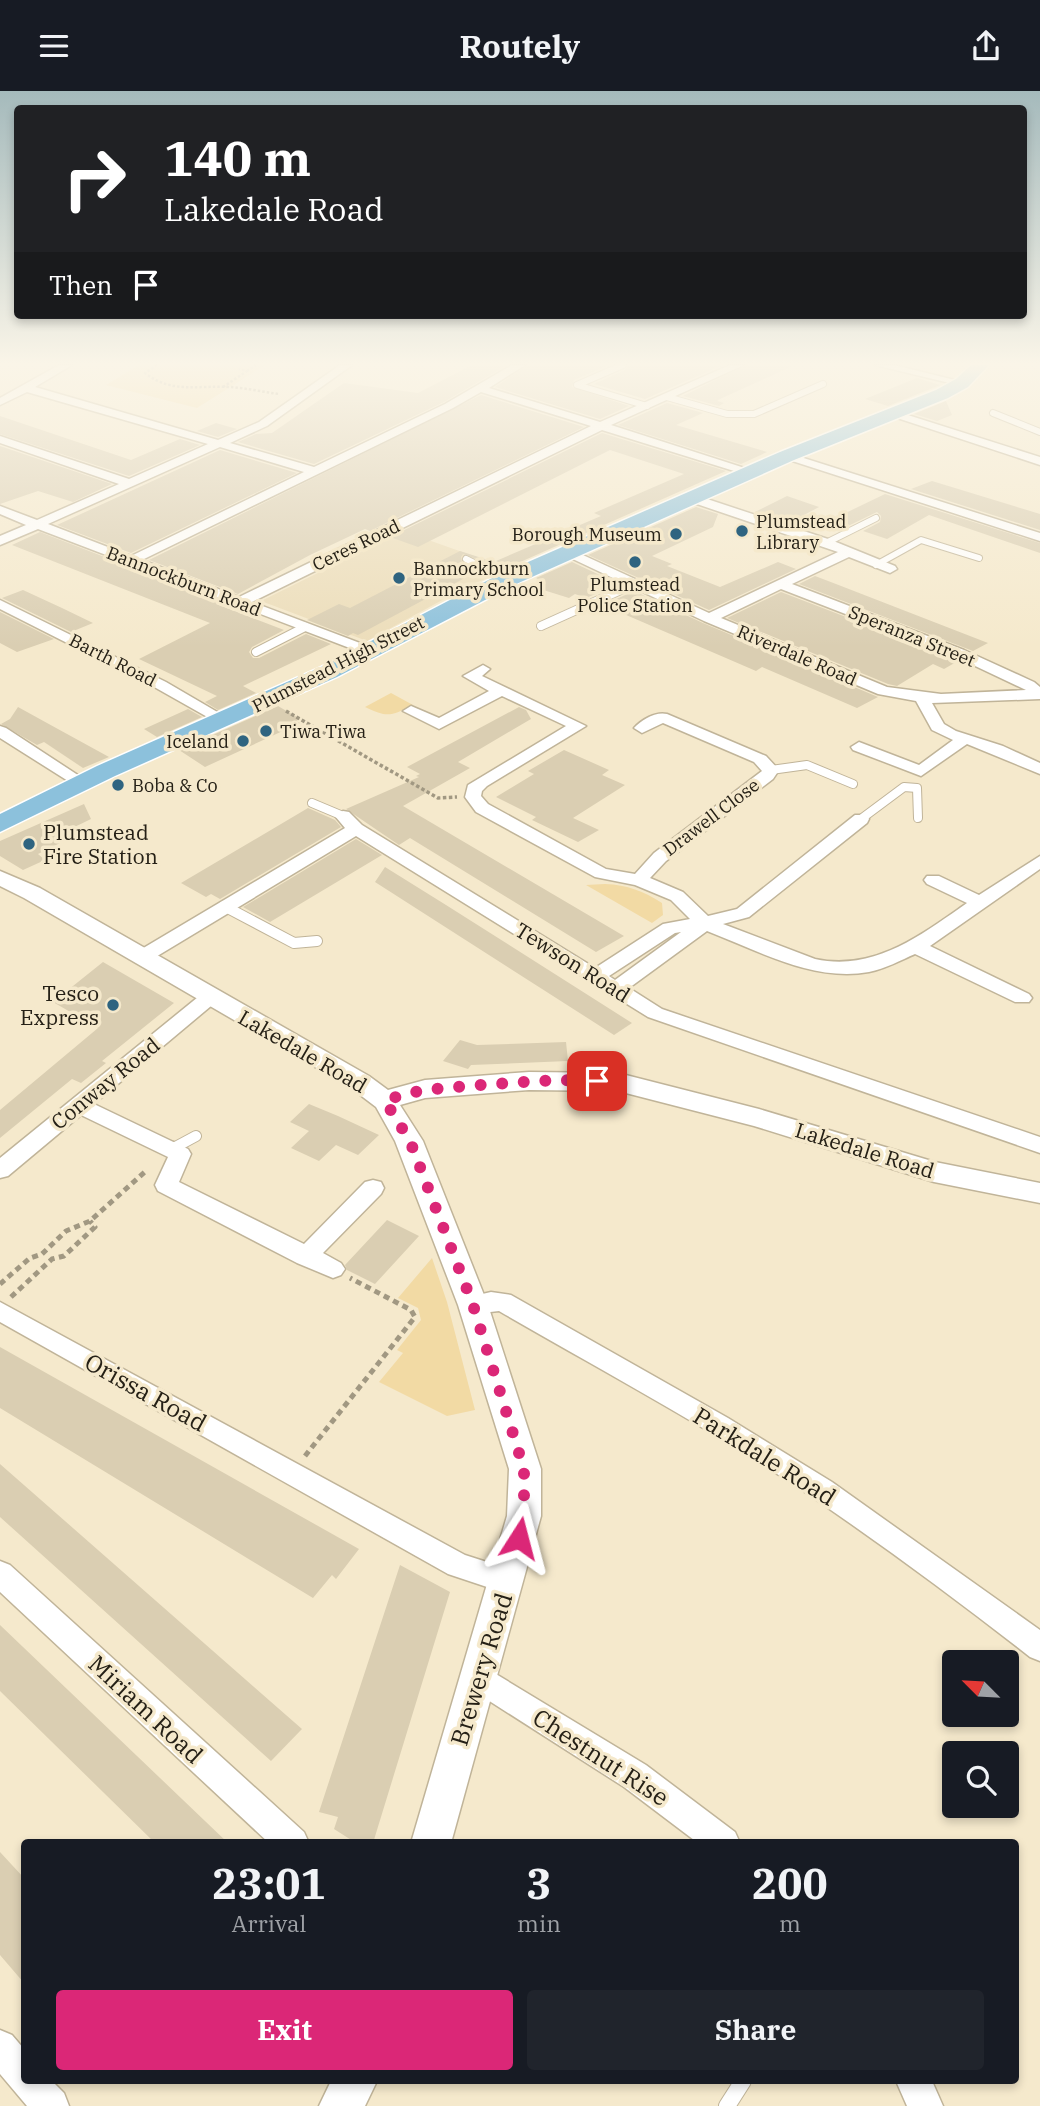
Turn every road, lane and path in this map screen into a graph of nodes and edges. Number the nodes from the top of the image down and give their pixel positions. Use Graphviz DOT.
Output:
graph roads {
  1 [pos="59,459"];
  2 [pos="187,459"];
  3 [pos="273,459"];
  4 [pos="339,459"];
  5 [pos="532,459"];
  6 [pos="708,459"];
  7 [pos="780,459"];
  8 [pos="796,459"];
  9 [pos="315,471"];
  10 [pos="751,472"];
  11 [pos="132,484"];
  12 [pos="692,498"];
  13 [pos="0,510"];
  14 [pos="876,518"];
  15 [pos="37,526"];
  16 [pos="1040,537"];
  17 [pos="0,541"];
  18 [pos="826,543"];
  19 [pos="849,552"];
  20 [pos="566,554"];
  21 [pos="979,558"];
  22 [pos="466,559"];
  23 [pos="132,560"];
  24 [pos="876,565"];
  25 [pos="890,569"];
  26 [pos="506,580"];
  27 [pos="634,584"];
  28 [pos="780,584"];
  29 [pos="240,602"];
  30 [pos="0,604"];
  31 [pos="709,618"];
  32 [pos="541,626"];
  33 [pos="305,627"];
  34 [pos="368,651"];
  35 [pos="256,652"];
  36 [pos="483,669"];
  37 [pos="500,691"];
  38 [pos="1040,694"];
  39 [pos="923,697"];
  40 [pos="267,701"];
  41 [pos="411,711"];
  42 [pos="223,720"];
  43 [pos="642,728"];
  44 [pos="0,731"];
  45 [pos="964,739"];
  46 [pos="859,747"];
  47 [pos="1040,769"];
  48 [pos="771,770"];
  49 [pos="82,783"];
  50 [pos="853,784"];
  51 [pos="473,797"];
  52 [pos="312,803"];
  53 [pos="918,818"];
  54 [pos="861,819"];
  55 [pos="349,822"];
  56 [pos="0,824"];
  57 [pos="1037,868"];
  58 [pos="0,878"];
  59 [pos="640,880"];
  60 [pos="933,880"];
  61 [pos="980,902"];
  62 [pos="224,906"];
  63 [pos="704,923"];
  64 [pos="317,941"];
  65 [pos="916,947"];
  66 [pos="142,957"];
  67 [pos="596,976"];
  68 [pos="616,988"];
  69 [pos="210,997"];
  70 [pos="1021,997"];
  71 [pos="385,1101"];
  72 [pos="78,1105"];
  73 [pos="196,1136"];
  74 [pos="1040,1145"];
  75 [pos="170,1150"];
  76 [pos="0,1170"];
  77 [pos="373,1188"];
  78 [pos="1040,1193"];
  79 [pos="90,1221"];
  80 [pos="305,1257"];
  81 [pos="333,1269"];
  82 [pos="0,1284"];
  83 [pos="4,1305"];
  84 [pos="473,1305"];
  85 [pos="291,1473"];
  86 [pos="0,1574"];
  87 [pos="508,1581"];
  88 [pos="1040,1647"];
  89 [pos="476,1676"];
  90 [pos="289,1839"];
  91 [pos="431,1839"];
  92 [pos="719,1839"];
  93 [pos="0,2047"];
  94 [pos="21,2072"];
  95 [pos="32,2084"];
  96 [pos="353,2084"];
  97 [pos="741,2084"];
  98 [pos="915,2084"];
  99 [pos="51,2106"];
  100 [pos="341,2106"];
  101 [pos="727,2106"];
  102 [pos="925,2106"];
  1 -- 11 [label="street"];
  2 -- 11 [label="street"];
  3 -- 9 [label="street"];
  4 -- 9 [label="street"];
  5 -- 29 [label="street, Ceres Road"];
  6 -- 10 [label="street"];
  7 -- 10 [label="main road, Plumstead High Street"];
  8 -- 16 [label="street"];
  9 -- 23 [label="street"];
  10 -- 12 [label="main road, Plumstead High Street"];
  11 -- 15 [label="street"];
  12 -- 18 [label="street"];
  12 -- 20 [label="main road, Plumstead High Street"];
  13 -- 15 [label="street, Bannockburn Road"];
  14 -- 18 [label="lane"];
  15 -- 17 [label="street"];
  15 -- 23 [label="street, Bannockburn Road"];
  18 -- 19 [label="street"];
  19 -- 24 [label="street"];
  19 -- 28 [label="street"];
  20 -- 26 [label="main road, Plumstead High Street"];
  20 -- 27 [label="street, Riverdale Road"];
  21 -- 24 [label="lane"];
  22 -- 26 [label="lane"];
  23 -- 29 [label="street, Bannockburn Road"];
  24 -- 25 [label="street"];
  26 -- 34 [label="main road, Plumstead High Street"];
  27 -- 31 [label="street, Riverdale Road"];
  27 -- 32 [label="lane"];
  28 -- 31 [label="street"];
  28 -- 38 [label="street, Speranza Street"];
  29 -- 33 [label="street, Bannockburn Road"];
  30 -- 42 [label="street, Barth Road"];
  31 -- 39 [label="street, Riverdale Road"];
  33 -- 34 [label="street, Bannockburn Road"];
  33 -- 35 [label="lane"];
  34 -- 40 [label="main road, Plumstead High Street"];
  36 -- 37 [label="street"];
  37 -- 41 [label="street"];
  37 -- 51 [label="street"];
  38 -- 39 [label="street, Riverdale Road"];
  39 -- 45 [label="street"];
  40 -- 42 [label="main road, Plumstead High Street"];
  40 -- 51 [label="path"];
  42 -- 49 [label="main road, Plumstead High Street"];
  43 -- 48 [label="street, Drawell Close"];
  44 -- 49 [label="street"];
  45 -- 46 [label="street"];
  45 -- 47 [label="street"];
  48 -- 50 [label="lane"];
  48 -- 59 [label="street, Drawell Close"];
  49 -- 56 [label="main road, Plumstead High Street"];
  51 -- 59 [label="street"];
  52 -- 55 [label="lane"];
  53 -- 54 [label="lane"];
  54 -- 63 [label="street"];
  55 -- 62 [label="street"];
  55 -- 67 [label="street, Tewson Road"];
  57 -- 61 [label="street"];
  58 -- 66 [label="street, Lakedale Road"];
  59 -- 63 [label="street"];
  60 -- 61 [label="street"];
  61 -- 65 [label="street"];
  62 -- 64 [label="lane"];
  62 -- 66 [label="street"];
  63 -- 65 [label="street"];
  63 -- 67 [label="street"];
  63 -- 68 [label="street"];
  65 -- 70 [label="street"];
  66 -- 69 [label="street, Lakedale Road"];
  67 -- 68 [label="street, Tewson Road"];
  68 -- 74 [label="street, Tewson Road"];
  69 -- 71 [label="street, Lakedale Road"];
  69 -- 72 [label="street, Conway Road"];
  71 -- 78 [label="street, Lakedale Road"];
  71 -- 84 [label="street, Brewery Road"];
  72 -- 75 [label="street"];
  72 -- 76 [label="street, Conway Road"];
  73 -- 75 [label="lane"];
  75 -- 79 [label="path"];
  75 -- 80 [label="street"];
  77 -- 80 [label="street"];
  79 -- 82 [label="path"];
  79 -- 83 [label="path"];
  80 -- 81 [label="street"];
  81 -- 85 [label="path"];
  83 -- 85 [label="street, Orissa Road"];
  84 -- 87 [label="street, Brewery Road"];
  84 -- 88 [label="street, Parkdale Road"];
  85 -- 87 [label="street, Orissa Road"];
  86 -- 90 [label="street, Miriam Road"];
  87 -- 89 [label="street, Brewery Road"];
  89 -- 91 [label="street, Brewery Road"];
  89 -- 92 [label="street, Chestnut Rise"];
  93 -- 94 [label="street"];
  95 -- 99 [label="street"];
  96 -- 100 [label="street"];
  97 -- 101 [label="lane"];
  98 -- 102 [label="street"];
}
